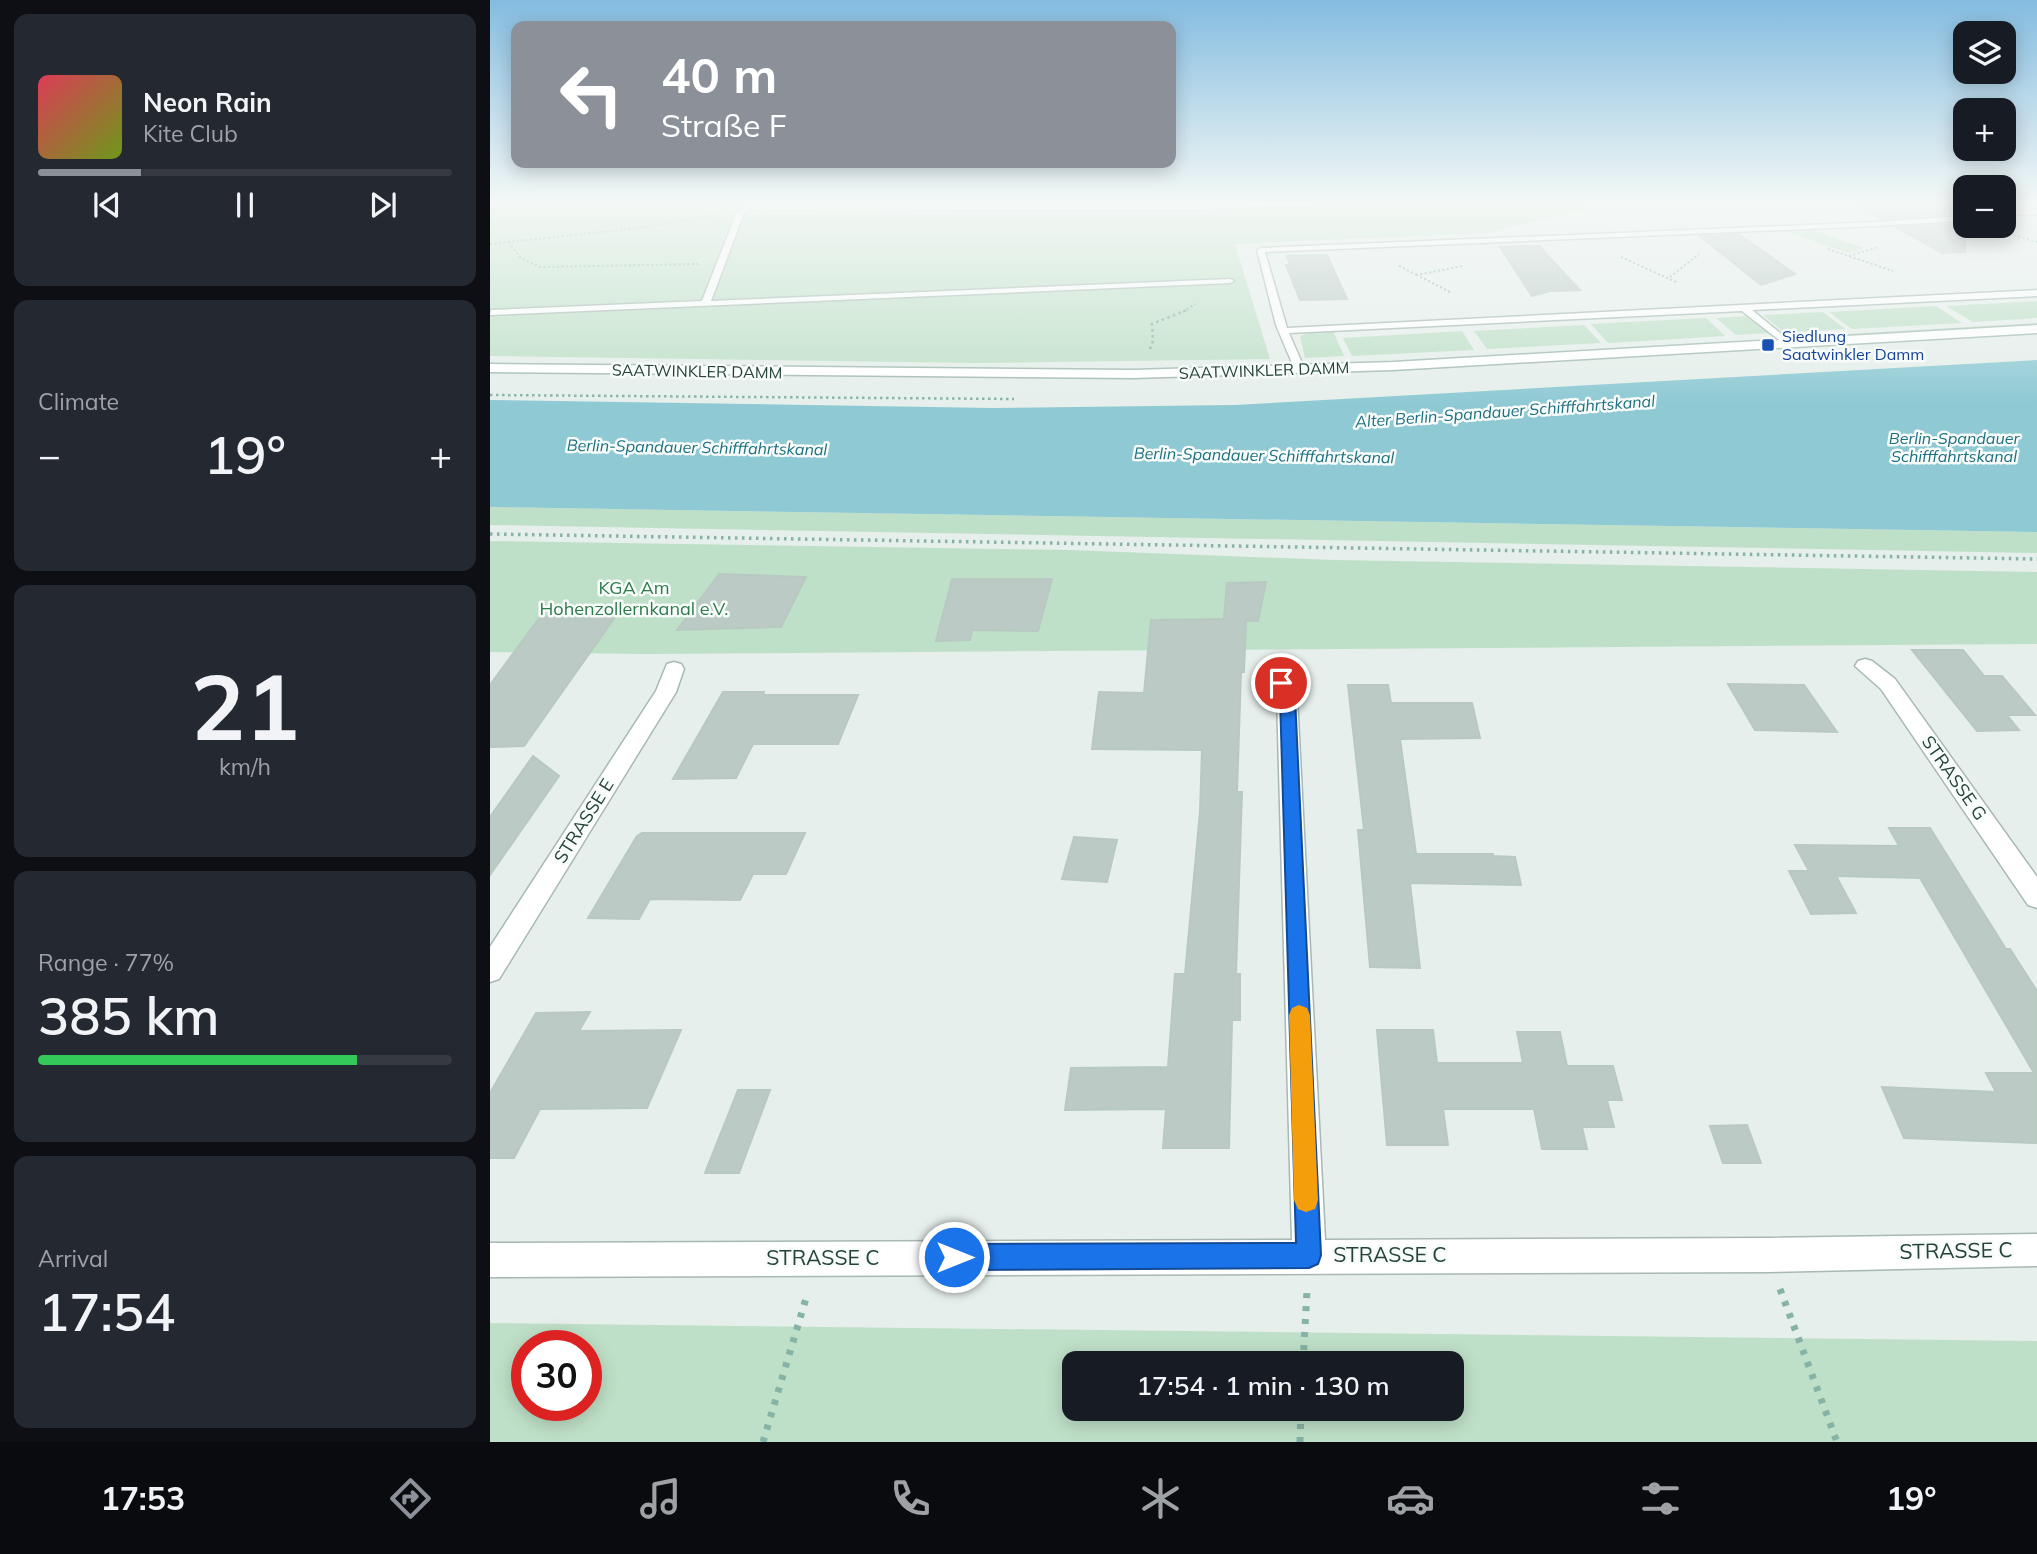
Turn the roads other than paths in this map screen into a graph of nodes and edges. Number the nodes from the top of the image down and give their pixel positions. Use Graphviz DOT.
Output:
graph roads {
  1 [pos="719,270"];
  2 [pos="1267,270"];
  3 [pos="1230,281"];
  4 [pos="2037,293"];
  5 [pos="706,303"];
  6 [pos="1744,308"];
  7 [pos="491,313"];
  8 [pos="2037,329"];
  9 [pos="1283,331"];
  10 [pos="1788,344"];
  11 [pos="490,368"];
  12 [pos="1300,370"];
  13 [pos="1865,666"];
  14 [pos="674,669"];
  15 [pos="1275,669"];
  16 [pos="2037,897"];
  17 [pos="490,970"];
  18 [pos="2037,1250"];
  19 [pos="1309,1255"];
  20 [pos="490,1260"];
  1 -- 5 [label="lane"];
  2 -- 9 [label="lane"];
  3 -- 5 [label="lane"];
  4 -- 6 [label="lane"];
  5 -- 7 [label="lane"];
  6 -- 9 [label="lane"];
  6 -- 10 [label="lane"];
  8 -- 10 [label="main road, SAATWINKLER DAMM"];
  9 -- 12 [label="lane"];
  10 -- 12 [label="main road, SAATWINKLER DAMM"];
  11 -- 12 [label="main road, SAATWINKLER DAMM"];
  13 -- 16 [label="main road, STRASSE G"];
  14 -- 17 [label="main road, STRASSE E"];
  15 -- 19 [label="main road"];
  18 -- 19 [label="main road, STRASSE C"];
  19 -- 20 [label="main road, STRASSE C"];
}
